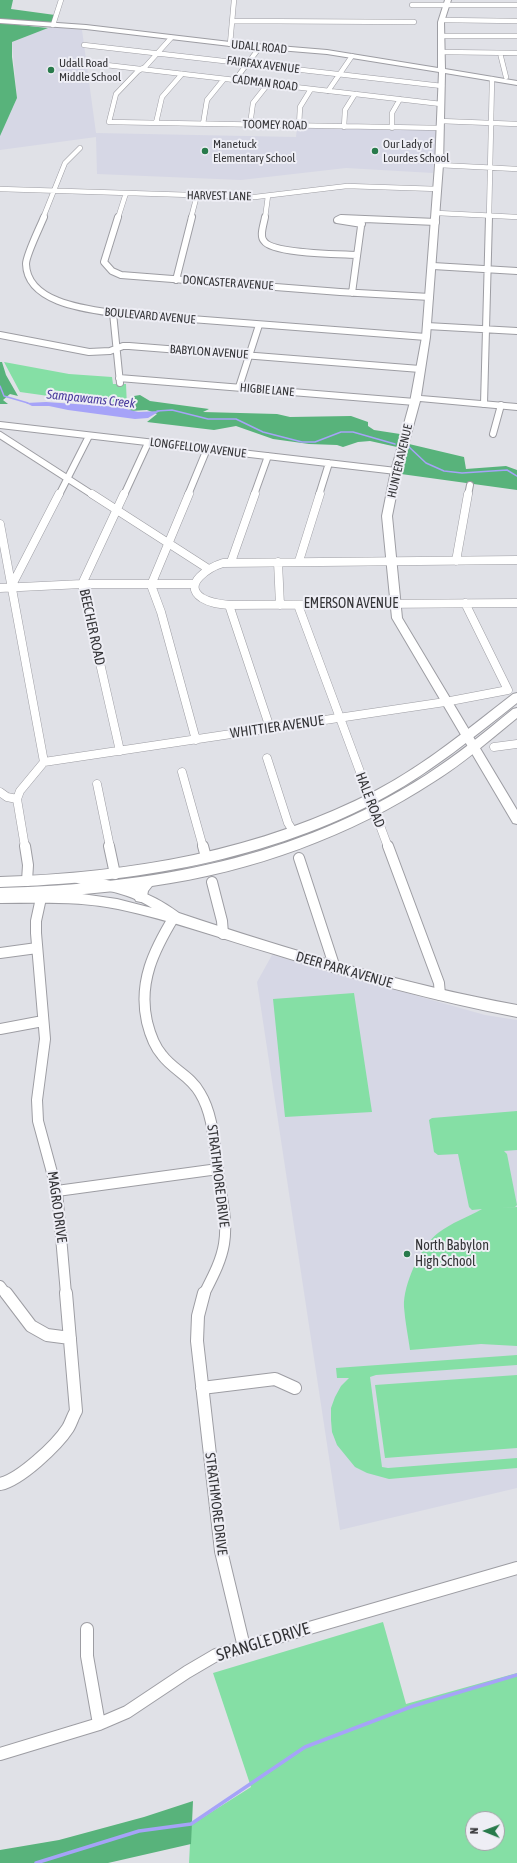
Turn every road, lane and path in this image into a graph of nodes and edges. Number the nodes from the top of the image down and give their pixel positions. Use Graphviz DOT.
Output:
graph roads {
  1 [pos="61,0"];
  2 [pos="234,0"];
  3 [pos="448,3"];
  4 [pos="412,5"];
  5 [pos="517,6"];
  6 [pos="442,20"];
  7 [pos="0,21"];
  8 [pos="232,21"];
  9 [pos="517,21"];
  10 [pos="414,22"];
  11 [pos="53,25"];
  12 [pos="441,36"];
  13 [pos="517,36"];
  14 [pos="171,38"];
  15 [pos="230,44"];
  16 [pos="84,45"];
  17 [pos="260,47"];
  18 [pos="441,52"];
  19 [pos="157,53"];
  20 [pos="500,53"];
  21 [pos="517,53"];
  22 [pos="352,56"];
  23 [pos="89,63"];
  24 [pos="247,64"];
  25 [pos="142,69"];
  26 [pos="441,70"];
  27 [pos="182,74"];
  28 [pos="339,74"];
  29 [pos="506,77"];
  30 [pos="224,79"];
  31 [pos="492,79"];
  32 [pos="235,80"];
  33 [pos="517,83"];
  34 [pos="268,84"];
  35 [pos="442,86"];
  36 [pos="311,89"];
  37 [pos="328,91"];
  38 [pos="354,94"];
  39 [pos="400,99"];
  40 [pos="441,104"];
  41 [pos="156,123"];
  42 [pos="491,123"];
  43 [pos="203,124"];
  44 [pos="517,124"];
  45 [pos="250,125"];
  46 [pos="440,125"];
  47 [pos="299,126"];
  48 [pos="344,127"];
  49 [pos="392,128"];
  50 [pos="80,148"];
  51 [pos="440,165"];
  52 [pos="490,167"];
  53 [pos="517,169"];
  54 [pos="0,189"];
  55 [pos="438,189"];
  56 [pos="54,190"];
  57 [pos="126,193"];
  58 [pos="197,195"];
  59 [pos="268,196"];
  60 [pos="489,216"];
  61 [pos="517,217"];
  62 [pos="436,218"];
  63 [pos="357,256"];
  64 [pos="433,266"];
  65 [pos="487,270"];
  66 [pos="517,271"];
  67 [pos="176,280"];
  68 [pos="352,293"];
  69 [pos="430,297"];
  70 [pos="113,313"];
  71 [pos="259,324"];
  72 [pos="427,326"];
  73 [pos="485,329"];
  74 [pos="517,331"];
  75 [pos="0,335"];
  76 [pos="426,337"];
  77 [pos="117,348"];
  78 [pos="250,355"];
  79 [pos="420,369"];
  80 [pos="239,388"];
  81 [pos="415,400"];
  82 [pos="484,404"];
  83 [pos="501,406"];
  84 [pos="517,407"];
  85 [pos="0,425"];
  86 [pos="493,434"];
  87 [pos="0,435"];
  88 [pos="89,436"];
  89 [pos="148,442"];
  90 [pos="207,449"];
  91 [pos="268,456"];
  92 [pos="329,463"];
  93 [pos="396,471"];
  94 [pos="68,478"];
  95 [pos="470,485"];
  96 [pos="117,511"];
  97 [pos="0,524"];
  98 [pos="169,544"];
  99 [pos="517,560"];
  100 [pos="391,561"];
  101 [pos="456,561"];
  102 [pos="231,562"];
  103 [pos="278,562"];
  104 [pos="299,562"];
  105 [pos="207,568"];
  106 [pos="82,584"];
  107 [pos="195,584"];
  108 [pos="151,585"];
  109 [pos="11,587"];
  110 [pos="0,588"];
  111 [pos="465,603"];
  112 [pos="517,603"];
  113 [pos="395,604"];
  114 [pos="229,605"];
  115 [pos="280,605"];
  116 [pos="298,605"];
  117 [pos="513,693"];
  118 [pos="445,702"];
  119 [pos="517,712"];
  120 [pos="340,718"];
  121 [pos="270,728"];
  122 [pos="196,740"];
  123 [pos="469,742"];
  124 [pos="517,744"];
  125 [pos="494,747"];
  126 [pos="120,751"];
  127 [pos="267,758"];
  128 [pos="44,762"];
  129 [pos="182,772"];
  130 [pos="96,784"];
  131 [pos="0,792"];
  132 [pos="17,799"];
  133 [pos="372,805"];
  134 [pos="517,820"];
  135 [pos="293,831"];
  136 [pos="206,857"];
  137 [pos="299,858"];
  138 [pos="27,881"];
  139 [pos="115,881"];
  140 [pos="0,882"];
  141 [pos="148,882"];
  142 [pos="212,882"];
  143 [pos="0,893"];
  144 [pos="141,897"];
  145 [pos="0,898"];
  146 [pos="41,898"];
  147 [pos="174,917"];
  148 [pos="223,934"];
  149 [pos="37,948"];
  150 [pos="0,953"];
  151 [pos="335,968"];
  152 [pos="440,995"];
  153 [pos="517,1011"];
  154 [pos="43,1021"];
  155 [pos="0,1029"];
  156 [pos="218,1169"];
  157 [pos="57,1191"];
  158 [pos="0,1286"];
  159 [pos="70,1338"];
  160 [pos="202,1388"];
  161 [pos="295,1388"];
  162 [pos="0,1484"];
  163 [pos="517,1568"];
  164 [pos="88,1629"];
  165 [pos="244,1647"];
  166 [pos="99,1724"];
  167 [pos="0,1754"];
  1 -- 11 [label="street"];
  2 -- 8 [label="street"];
  3 -- 4 [label="street"];
  3 -- 5 [label="street"];
  3 -- 6 [label="street, HUNTER AVENUE"];
  6 -- 9 [label="street"];
  6 -- 12 [label="street, HUNTER AVENUE"];
  7 -- 11 [label="street, UDALL ROAD"];
  8 -- 10 [label="street"];
  8 -- 15 [label="street"];
  11 -- 14 [label="street, UDALL ROAD"];
  12 -- 13 [label="street"];
  12 -- 18 [label="street, HUNTER AVENUE"];
  14 -- 15 [label="street, UDALL ROAD"];
  14 -- 19 [label="street"];
  15 -- 17 [label="street, UDALL ROAD"];
  16 -- 19 [label="street, FAIRFAX AVENUE"];
  17 -- 22 [label="street, UDALL ROAD"];
  17 -- 24 [label="street"];
  18 -- 20 [label="street"];
  18 -- 26 [label="street, HUNTER AVENUE"];
  19 -- 24 [label="street, FAIRFAX AVENUE"];
  19 -- 25 [label="street"];
  20 -- 21 [label="street"];
  20 -- 29 [label="street"];
  22 -- 26 [label="street, UDALL ROAD"];
  22 -- 28 [label="street"];
  23 -- 25 [label="street, CADMAN ROAD"];
  24 -- 28 [label="street, FAIRFAX AVENUE"];
  24 -- 32 [label="street"];
  25 -- 27 [label="street, CADMAN ROAD"];
  25 -- 41 [label="street, TOOMEY ROAD"];
  26 -- 31 [label="street, UDALL ROAD"];
  26 -- 35 [label="street, HUNTER AVENUE"];
  27 -- 30 [label="street, CADMAN ROAD"];
  27 -- 41 [label="street"];
  28 -- 35 [label="street, FAIRFAX AVENUE"];
  28 -- 37 [label="street"];
  30 -- 32 [label="street, CADMAN ROAD"];
  30 -- 43 [label="street"];
  31 -- 33 [label="street, UDALL ROAD"];
  31 -- 42 [label="street"];
  32 -- 34 [label="street, CADMAN ROAD"];
  34 -- 36 [label="street, CADMAN ROAD"];
  34 -- 45 [label="street"];
  35 -- 40 [label="street, HUNTER AVENUE"];
  36 -- 37 [label="street, CADMAN ROAD"];
  36 -- 47 [label="street"];
  37 -- 38 [label="street, CADMAN ROAD"];
  38 -- 39 [label="street, CADMAN ROAD"];
  38 -- 48 [label="street"];
  39 -- 40 [label="street, CADMAN ROAD"];
  39 -- 49 [label="street"];
  40 -- 46 [label="street, HUNTER AVENUE"];
  41 -- 43 [label="street, TOOMEY ROAD"];
  42 -- 44 [label="street, TOOMEY ROAD"];
  42 -- 46 [label="street, TOOMEY ROAD"];
  42 -- 52 [label="street"];
  43 -- 45 [label="street, TOOMEY ROAD"];
  45 -- 47 [label="street, TOOMEY ROAD"];
  46 -- 49 [label="street, TOOMEY ROAD"];
  46 -- 51 [label="street, HUNTER AVENUE"];
  47 -- 48 [label="street, TOOMEY ROAD"];
  48 -- 49 [label="street, TOOMEY ROAD"];
  50 -- 56 [label="street, BOULEVARD AVENUE"];
  51 -- 52 [label="street"];
  51 -- 55 [label="street, HUNTER AVENUE"];
  52 -- 53 [label="street"];
  52 -- 60 [label="street"];
  54 -- 56 [label="street, HARVEST LANE"];
  55 -- 59 [label="street, HARVEST LANE"];
  55 -- 62 [label="street, HUNTER AVENUE"];
  56 -- 57 [label="street, HARVEST LANE"];
  56 -- 70 [label="street, BOULEVARD AVENUE"];
  57 -- 58 [label="street, HARVEST LANE"];
  57 -- 67 [label="street, DONCASTER AVENUE"];
  58 -- 59 [label="street, HARVEST LANE"];
  58 -- 67 [label="street"];
  59 -- 63 [label="street"];
  60 -- 61 [label="street"];
  60 -- 62 [label="street"];
  60 -- 65 [label="street"];
  62 -- 63 [label="street"];
  62 -- 64 [label="street, HUNTER AVENUE"];
  63 -- 68 [label="street"];
  64 -- 65 [label="street"];
  64 -- 69 [label="street, HUNTER AVENUE"];
  65 -- 66 [label="street"];
  65 -- 73 [label="street"];
  67 -- 68 [label="street, DONCASTER AVENUE"];
  68 -- 69 [label="street, DONCASTER AVENUE"];
  69 -- 72 [label="street, HUNTER AVENUE"];
  70 -- 71 [label="street, BOULEVARD AVENUE"];
  70 -- 77 [label="street"];
  71 -- 76 [label="street, BOULEVARD AVENUE"];
  71 -- 78 [label="street"];
  72 -- 73 [label="street"];
  72 -- 76 [label="street, HUNTER AVENUE"];
  73 -- 74 [label="street"];
  73 -- 82 [label="street"];
  75 -- 77 [label="street, BABYLON AVENUE"];
  76 -- 79 [label="street, HUNTER AVENUE"];
  77 -- 78 [label="street, BABYLON AVENUE"];
  77 -- 80 [label="street, HIGBIE LANE"];
  78 -- 79 [label="street, BABYLON AVENUE"];
  78 -- 80 [label="street"];
  79 -- 81 [label="street, HUNTER AVENUE"];
  80 -- 81 [label="street, HIGBIE LANE"];
  81 -- 82 [label="street, HIGBIE LANE"];
  81 -- 93 [label="street, HUNTER AVENUE"];
  82 -- 83 [label="street, HIGBIE LANE"];
  83 -- 84 [label="street, HIGBIE LANE"];
  83 -- 86 [label="street"];
  85 -- 88 [label="street, LONGFELLOW AVENUE"];
  87 -- 94 [label="street"];
  88 -- 89 [label="street, LONGFELLOW AVENUE"];
  88 -- 94 [label="street"];
  89 -- 90 [label="street, LONGFELLOW AVENUE"];
  89 -- 96 [label="street, BEECHER ROAD"];
  90 -- 91 [label="street, LONGFELLOW AVENUE"];
  90 -- 98 [label="street"];
  91 -- 92 [label="street, LONGFELLOW AVENUE"];
  91 -- 102 [label="street"];
  92 -- 93 [label="street, LONGFELLOW AVENUE"];
  92 -- 104 [label="street"];
  93 -- 100 [label="street, HUNTER AVENUE"];
  94 -- 96 [label="street"];
  94 -- 109 [label="street"];
  95 -- 101 [label="street"];
  96 -- 98 [label="street"];
  96 -- 106 [label="street, BEECHER ROAD"];
  97 -- 109 [label="street"];
  98 -- 105 [label="street"];
  98 -- 108 [label="street"];
  99 -- 101 [label="street"];
  100 -- 101 [label="street"];
  100 -- 104 [label="street"];
  100 -- 113 [label="street, HUNTER AVENUE"];
  102 -- 103 [label="street"];
  102 -- 105 [label="street"];
  103 -- 104 [label="street"];
  103 -- 115 [label="street"];
  105 -- 107 [label="street"];
  106 -- 108 [label="street"];
  106 -- 109 [label="street"];
  106 -- 126 [label="street, BEECHER ROAD"];
  107 -- 108 [label="street"];
  107 -- 114 [label="street, EMERSON AVENUE"];
  108 -- 122 [label="street"];
  109 -- 110 [label="street"];
  109 -- 128 [label="street"];
  111 -- 112 [label="street, EMERSON AVENUE"];
  111 -- 113 [label="street, EMERSON AVENUE"];
  111 -- 117 [label="street"];
  113 -- 116 [label="street, EMERSON AVENUE"];
  113 -- 118 [label="street, HUNTER AVENUE"];
  114 -- 115 [label="street, EMERSON AVENUE"];
  114 -- 121 [label="street"];
  115 -- 116 [label="street, EMERSON AVENUE"];
  116 -- 120 [label="street, HALE ROAD"];
  117 -- 118 [label="street, WHITTIER AVENUE"];
  117 -- 123 [label="main road"];
  118 -- 120 [label="street, WHITTIER AVENUE"];
  118 -- 123 [label="street, HUNTER AVENUE"];
  119 -- 123 [label="main road"];
  120 -- 121 [label="street, WHITTIER AVENUE"];
  120 -- 133 [label="street, HALE ROAD"];
  121 -- 122 [label="street, WHITTIER AVENUE"];
  122 -- 126 [label="street, WHITTIER AVENUE"];
  123 -- 133 [label="main road"];
  123 -- 134 [label="street, HUNTER AVENUE"];
  124 -- 125 [label="street"];
  126 -- 128 [label="street, WHITTIER AVENUE"];
  127 -- 135 [label="street"];
  128 -- 132 [label="street"];
  129 -- 136 [label="street"];
  130 -- 139 [label="street"];
  131 -- 132 [label="street"];
  132 -- 138 [label="street"];
  133 -- 135 [label="main road"];
  133 -- 141 [label="main road"];
  133 -- 152 [label="street, HALE ROAD"];
  135 -- 136 [label="main road"];
  136 -- 139 [label="main road"];
  137 -- 151 [label="street"];
  138 -- 139 [label="main road"];
  138 -- 140 [label="main road"];
  139 -- 141 [label="main road"];
  139 -- 143 [label="main road"];
  139 -- 144 [label="street, DEER PARK AVENUE"];
  141 -- 144 [label="main road"];
  142 -- 148 [label="street"];
  144 -- 147 [label="street, DEER PARK AVENUE"];
  145 -- 146 [label="street, DEER PARK AVENUE"];
  146 -- 147 [label="street, DEER PARK AVENUE"];
  146 -- 149 [label="street, MAGRO DRIVE"];
  147 -- 148 [label="street, DEER PARK AVENUE"];
  147 -- 156 [label="street, STRATHMORE DRIVE"];
  148 -- 151 [label="street, DEER PARK AVENUE"];
  149 -- 150 [label="street"];
  149 -- 154 [label="street, MAGRO DRIVE"];
  151 -- 152 [label="street, DEER PARK AVENUE"];
  152 -- 153 [label="street, DEER PARK AVENUE"];
  154 -- 155 [label="street"];
  154 -- 157 [label="street, MAGRO DRIVE"];
  156 -- 157 [label="street"];
  156 -- 160 [label="street, STRATHMORE DRIVE"];
  157 -- 159 [label="street, MAGRO DRIVE"];
  158 -- 159 [label="street"];
  159 -- 162 [label="street, MAGRO DRIVE"];
  160 -- 161 [label="street"];
  160 -- 165 [label="street, STRATHMORE DRIVE"];
  163 -- 165 [label="street, SPANGLE DRIVE"];
  164 -- 166 [label="street"];
  165 -- 166 [label="street, SPANGLE DRIVE"];
  166 -- 167 [label="street, SPANGLE DRIVE"];
}
